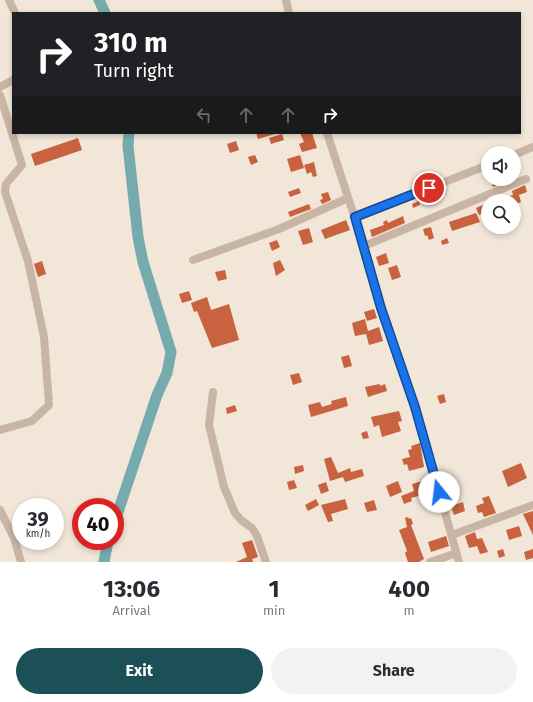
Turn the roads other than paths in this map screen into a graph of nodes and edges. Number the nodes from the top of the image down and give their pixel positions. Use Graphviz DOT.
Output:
graph roads {
  1 [pos="9,0"];
  2 [pos="286,0"];
  3 [pos="14,12"];
  4 [pos="289,12"];
  5 [pos="12,81"];
  6 [pos="0,87"];
  7 [pos="0,95"];
  8 [pos="12,133"];
  9 [pos="12,134"];
  10 [pos="327,134"];
  11 [pos="533,147"];
  12 [pos="521,152"];
  13 [pos="481,168"];
  14 [pos="526,179"];
  15 [pos="348,198"];
  16 [pos="355,217"];
  17 [pos="364,246"];
  18 [pos="193,260"];
  19 [pos="213,392"];
  20 [pos="0,430"];
  21 [pos="533,505"];
  22 [pos="0,510"];
  23 [pos="452,535"];
  24 [pos="457,553"];
  25 [pos="21,562"];
  26 [pos="266,562"];
  27 [pos="430,562"];
  28 [pos="459,562"];
  1 -- 3 [label="street"];
  2 -- 4 [label="street"];
  5 -- 6 [label="street"];
  7 -- 8 [label="street"];
  9 -- 20 [label="street"];
  10 -- 15 [label="street"];
  11 -- 12 [label="street"];
  13 -- 16 [label="street"];
  14 -- 17 [label="street"];
  15 -- 16 [label="street"];
  15 -- 18 [label="street"];
  16 -- 17 [label="street"];
  17 -- 23 [label="street"];
  19 -- 26 [label="street"];
  21 -- 23 [label="street"];
  22 -- 25 [label="street"];
  23 -- 24 [label="street"];
  24 -- 27 [label="street"];
  24 -- 28 [label="street"];
}
